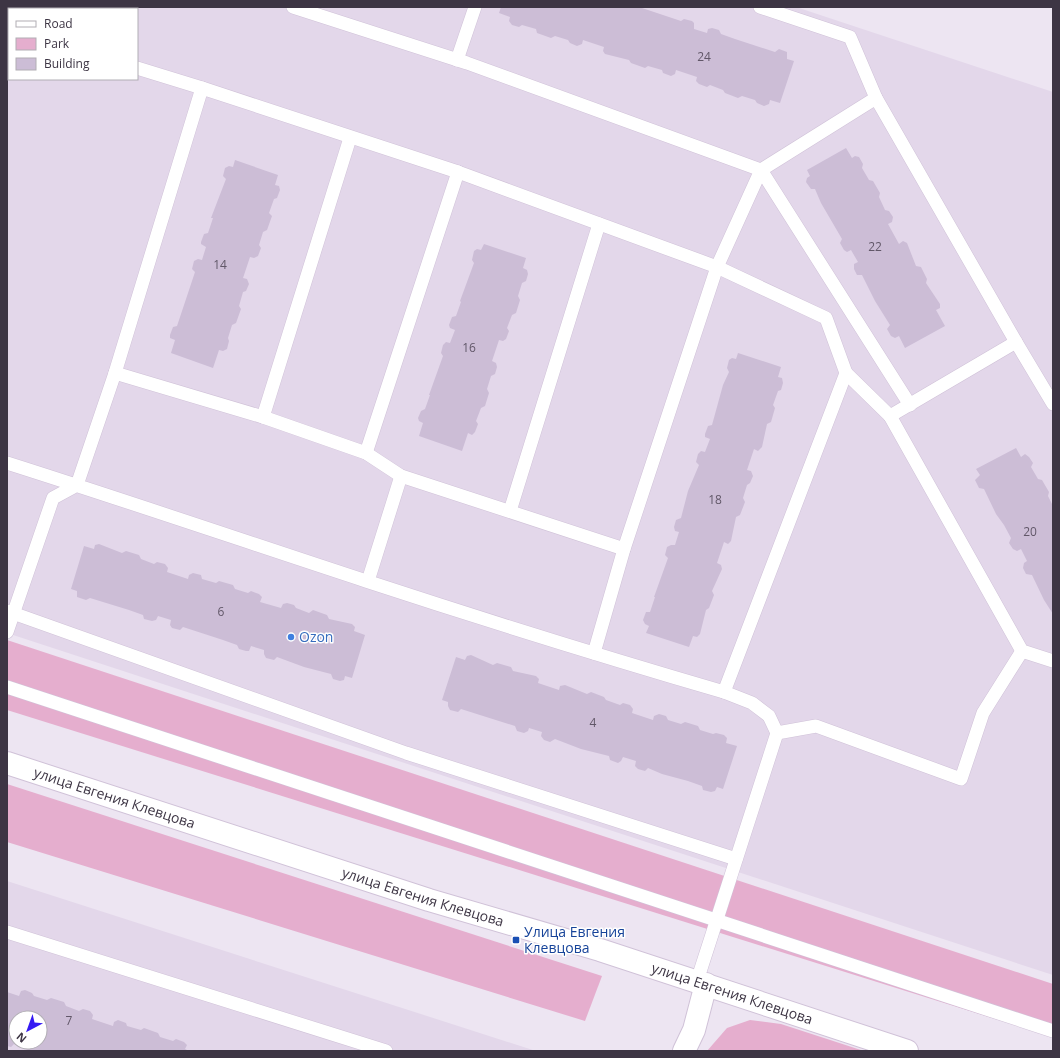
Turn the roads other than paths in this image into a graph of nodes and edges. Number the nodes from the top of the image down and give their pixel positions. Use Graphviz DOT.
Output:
graph roads {
  1 [pos="293,7"];
  2 [pos="475,7"];
  3 [pos="760,7"];
  4 [pos="457,60"];
  5 [pos="138,68"];
  6 [pos="202,88"];
  7 [pos="876,98"];
  8 [pos="350,138"];
  9 [pos="761,170"];
  10 [pos="458,172"];
  11 [pos="599,224"];
  12 [pos="717,267"];
  13 [pos="1016,342"];
  14 [pos="115,373"];
  15 [pos="846,373"];
  16 [pos="1053,404"];
  17 [pos="910,405"];
  18 [pos="890,416"];
  19 [pos="263,417"];
  20 [pos="366,453"];
  21 [pos="7,463"];
  22 [pos="401,476"];
  23 [pos="76,484"];
  24 [pos="510,511"];
  25 [pos="624,549"];
  26 [pos="368,581"];
  27 [pos="10,612"];
  28 [pos="7,632"];
  29 [pos="1022,651"];
  30 [pos="594,653"];
  31 [pos="1053,660"];
  32 [pos="7,687"];
  33 [pos="724,692"];
  34 [pos="777,733"];
  35 [pos="7,763"];
  36 [pos="736,859"];
  37 [pos="716,920"];
  38 [pos="7,932"];
  39 [pos="702,983"];
  40 [pos="1053,1031"];
  41 [pos="386,1051"];
  42 [pos="684,1051"];
  43 [pos="907,1051"];
  1 -- 4 [label="lane"];
  2 -- 4 [label="lane"];
  3 -- 7 [label="lane"];
  4 -- 9 [label="lane"];
  5 -- 6 [label="lane"];
  6 -- 8 [label="lane"];
  6 -- 14 [label="lane"];
  7 -- 9 [label="lane"];
  7 -- 13 [label="lane"];
  8 -- 10 [label="lane"];
  8 -- 19 [label="lane"];
  9 -- 12 [label="lane"];
  9 -- 17 [label="lane"];
  10 -- 11 [label="lane"];
  10 -- 20 [label="lane"];
  11 -- 12 [label="lane"];
  11 -- 24 [label="lane"];
  12 -- 15 [label="lane"];
  12 -- 25 [label="lane"];
  13 -- 16 [label="lane"];
  13 -- 17 [label="lane"];
  14 -- 19 [label="lane"];
  14 -- 23 [label="lane"];
  15 -- 18 [label="lane"];
  15 -- 33 [label="lane"];
  17 -- 18 [label="lane"];
  18 -- 29 [label="lane"];
  19 -- 20 [label="lane"];
  20 -- 22 [label="lane"];
  21 -- 23 [label="lane"];
  22 -- 24 [label="lane"];
  22 -- 26 [label="lane"];
  23 -- 26 [label="lane"];
  23 -- 27 [label="lane"];
  24 -- 25 [label="lane"];
  25 -- 30 [label="lane"];
  26 -- 30 [label="lane"];
  27 -- 28 [label="lane"];
  27 -- 36 [label="lane"];
  29 -- 31 [label="lane"];
  29 -- 34 [label="lane"];
  30 -- 33 [label="lane"];
  32 -- 37 [label="lane"];
  33 -- 34 [label="lane"];
  34 -- 36 [label="lane"];
  35 -- 39 [label="street, улица Евгения Клевцова"];
  36 -- 37 [label="lane"];
  37 -- 39 [label="lane"];
  37 -- 40 [label="lane"];
  38 -- 41 [label="lane"];
  39 -- 42 [label="street"];
  39 -- 43 [label="street, улица Евгения Клевцова"];
}
